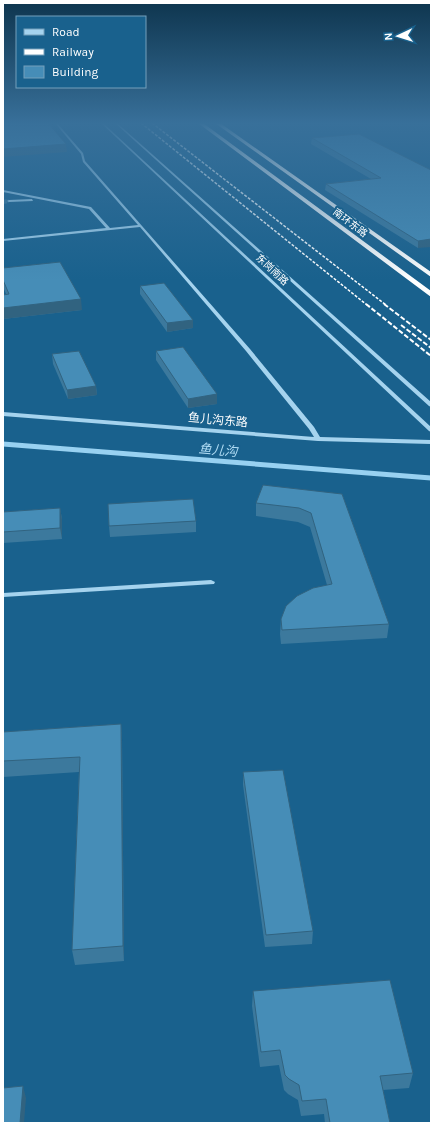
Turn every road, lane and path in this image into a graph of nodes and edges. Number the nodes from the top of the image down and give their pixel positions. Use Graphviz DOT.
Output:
graph roads {
  1 [pos="97,176"];
  2 [pos="158,176"];
  3 [pos="175,176"];
  4 [pos="270,176"];
  5 [pos="292,176"];
  6 [pos="311,189"];
  7 [pos="3,191"];
  8 [pos="291,191"];
  9 [pos="9,201"];
  10 [pos="68,204"];
  11 [pos="141,226"];
  12 [pos="109,229"];
  13 [pos="52,235"];
  14 [pos="3,236"];
  15 [pos="3,240"];
  16 [pos="429,272"];
  17 [pos="431,295"];
  18 [pos="431,405"];
  19 [pos="3,414"];
  20 [pos="431,430"];
  21 [pos="318,439"];
  22 [pos="431,442"];
  23 [pos="211,582"];
  24 [pos="3,595"];
  1 -- 11 [label="street"];
  2 -- 20 [label="street, 东岗南路"];
  3 -- 18 [label="street, 东岗南路"];
  4 -- 8 [label="highway, 南环东路"];
  5 -- 6 [label="highway, 南环东路"];
  6 -- 8 [label="highway"];
  6 -- 16 [label="highway, 南环东路"];
  7 -- 10 [label="street"];
  8 -- 17 [label="highway, 南环东路"];
  9 -- 10 [label="street"];
  10 -- 12 [label="street"];
  11 -- 12 [label="street"];
  11 -- 21 [label="street"];
  12 -- 13 [label="street"];
  13 -- 14 [label="street"];
  13 -- 15 [label="street"];
  19 -- 21 [label="street, 鱼儿沟东路"];
  21 -- 22 [label="street, 鱼儿沟东路"];
  23 -- 24 [label="street"];
}
